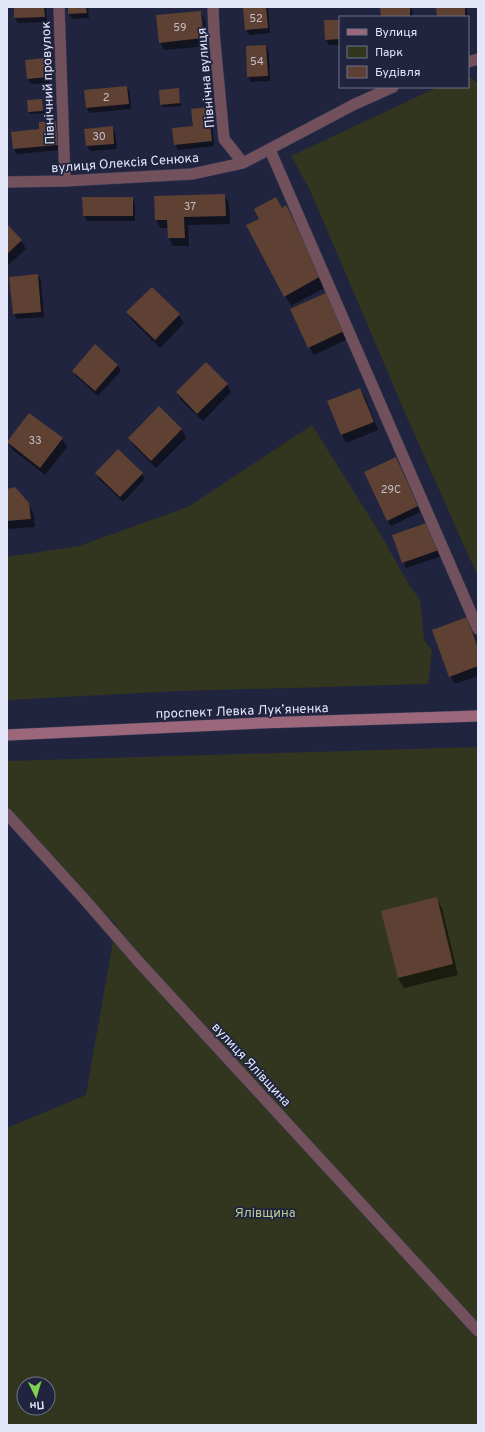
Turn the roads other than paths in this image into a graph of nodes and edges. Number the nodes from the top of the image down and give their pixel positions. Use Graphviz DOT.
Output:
graph roads {
  1 [pos="59,7"];
  2 [pos="213,7"];
  3 [pos="391,88"];
  4 [pos="270,150"];
  5 [pos="244,163"];
  6 [pos="65,181"];
  7 [pos="7,182"];
  8 [pos="478,628"];
  9 [pos="478,716"];
  10 [pos="7,735"];
  11 [pos="7,814"];
  12 [pos="478,1331"];
  1 -- 6 [label="street, Північний провулок"];
  2 -- 5 [label="street, Північна вулиця"];
  3 -- 4 [label="street, вулиця Олексія Сенюка"];
  4 -- 5 [label="street, вулиця Олексія Сенюка"];
  4 -- 8 [label="street"];
  5 -- 6 [label="street, вулиця Олексія Сенюка"];
  6 -- 7 [label="street, вулиця Олексія Сенюка"];
  9 -- 10 [label="main road, проспект Левка Лукʼяненка"];
  11 -- 12 [label="street, вулиця Ялівщина"];
}
